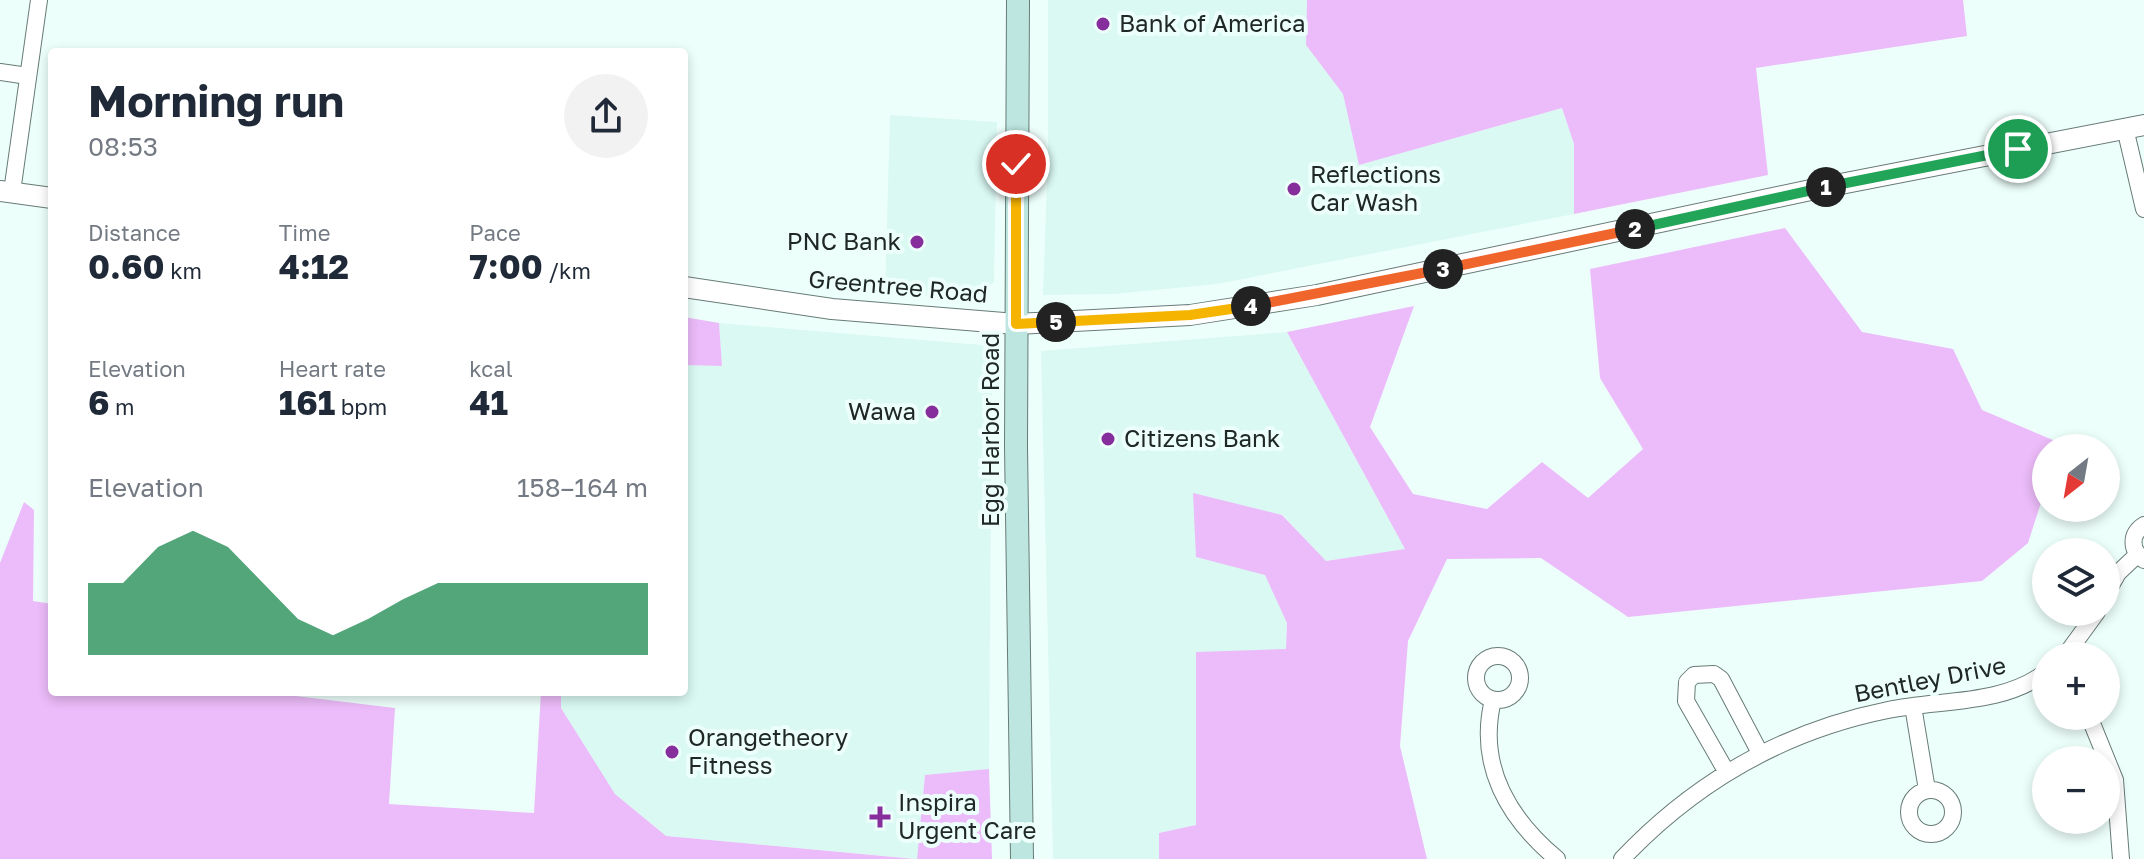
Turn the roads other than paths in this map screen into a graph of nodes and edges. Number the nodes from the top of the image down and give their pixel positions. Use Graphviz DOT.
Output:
graph roads {
  1 [pos="39,0"];
  2 [pos="1018,0"];
  3 [pos="0,72"];
  4 [pos="28,76"];
  5 [pos="2134,126"];
  6 [pos="6,192"];
  7 [pos="48,197"];
  8 [pos="2144,209"];
  9 [pos="688,288"];
  10 [pos="1016,324"];
  11 [pos="2144,525"];
  12 [pos="2140,557"];
  13 [pos="2120,572"];
  14 [pos="2032,680"];
  15 [pos="1493,700"];
  16 [pos="1913,706"];
  17 [pos="2095,730"];
  18 [pos="1760,753"];
  19 [pos="1726,771"];
  20 [pos="1927,790"];
  21 [pos="1022,859"];
  22 [pos="1557,859"];
  23 [pos="1622,859"];
  24 [pos="2121,859"];
  1 -- 4 [label="street"];
  2 -- 10 [label="main road, Egg Harbor Road"];
  3 -- 4 [label="street"];
  4 -- 6 [label="street"];
  5 -- 8 [label="street"];
  5 -- 10 [label="street, Greentree Road"];
  6 -- 7 [label="street"];
  9 -- 10 [label="street, Greentree Road"];
  10 -- 21 [label="main road, Egg Harbor Road"];
  11 -- 12 [label="street"];
  12 -- 13 [label="street"];
  14 -- 16 [label="street, Bentley Drive"];
  15 -- 22 [label="street"];
  16 -- 18 [label="street, Bentley Drive"];
  16 -- 20 [label="street"];
  17 -- 24 [label="street"];
  18 -- 19 [label="street, Bentley Drive"];
  18 -- 19 [label="street"];
  19 -- 23 [label="street, Bentley Drive"];
}
